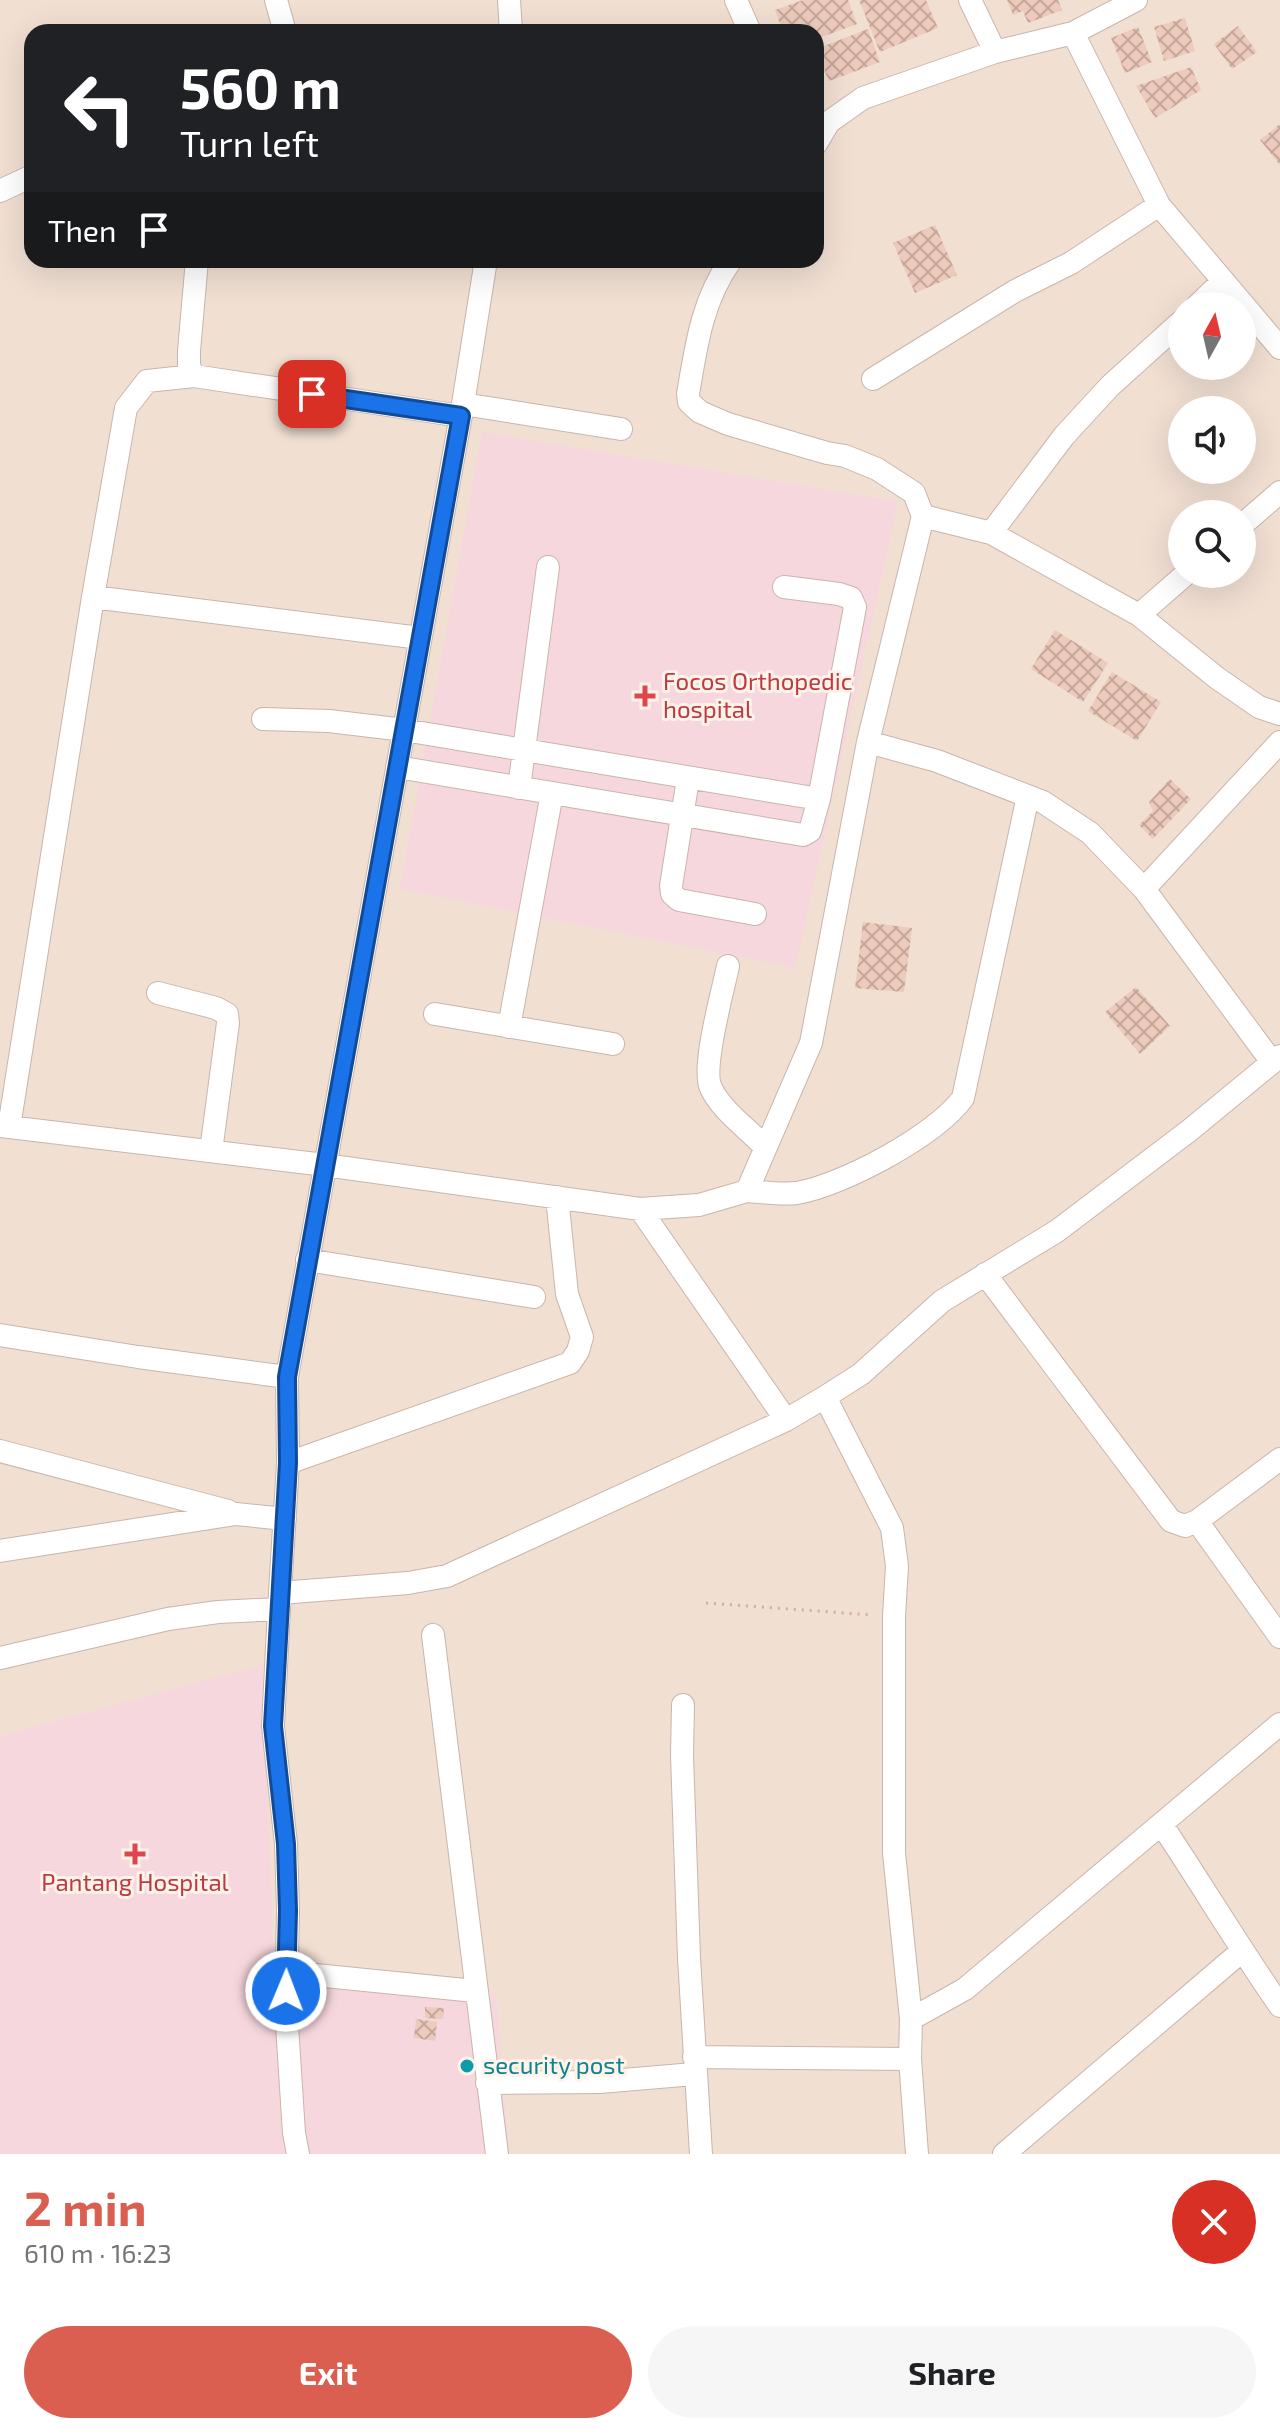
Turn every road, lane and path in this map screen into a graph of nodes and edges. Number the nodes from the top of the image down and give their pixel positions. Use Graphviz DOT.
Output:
graph roads {
  1 [pos="276,0"];
  2 [pos="509,0"];
  3 [pos="736,0"];
  4 [pos="970,0"];
  5 [pos="1136,0"];
  6 [pos="283,24"];
  7 [pos="510,24"];
  8 [pos="746,24"];
  9 [pos="1073,33"];
  10 [pos="995,52"];
  11 [pos="824,130"];
  12 [pos="24,180"];
  13 [pos="0,191"];
  14 [pos="1159,205"];
  15 [pos="196,268"];
  16 [pos="485,268"];
  17 [pos="726,268"];
  18 [pos="1223,281"];
  19 [pos="1212,292"];
  20 [pos="1168,334"];
  21 [pos="1280,348"];
  22 [pos="194,376"];
  23 [pos="873,379"];
  24 [pos="462,410"];
  25 [pos="621,429"];
  26 [pos="1280,492"];
  27 [pos="1256,513"];
  28 [pos="923,516"];
  29 [pos="991,533"];
  30 [pos="548,567"];
  31 [pos="784,587"];
  32 [pos="1170,588"];
  33 [pos="93,597"];
  34 [pos="1139,615"];
  35 [pos="420,638"];
  36 [pos="1280,714"];
  37 [pos="263,719"];
  38 [pos="404,730"];
  39 [pos="868,742"];
  40 [pos="1280,742"];
  41 [pos="524,750"];
  42 [pos="397,767"];
  43 [pos="688,779"];
  44 [pos="519,788"];
  45 [pos="552,793"];
  46 [pos="1028,796"];
  47 [pos="819,799"];
  48 [pos="682,815"];
  49 [pos="1144,889"];
  50 [pos="755,914"];
  51 [pos="728,966"];
  52 [pos="158,993"];
  53 [pos="435,1014"];
  54 [pos="509,1027"];
  55 [pos="613,1044"];
  56 [pos="1276,1059"];
  57 [pos="5,1127"];
  58 [pos="765,1147"];
  59 [pos="211,1151"];
  60 [pos="325,1165"];
  61 [pos="747,1191"];
  62 [pos="557,1197"];
  63 [pos="640,1209"];
  64 [pos="307,1260"];
  65 [pos="985,1274"];
  66 [pos="534,1297"];
  67 [pos="0,1335"];
  68 [pos="287,1377"];
  69 [pos="825,1397"];
  70 [pos="786,1420"];
  71 [pos="0,1451"];
  72 [pos="1280,1459"];
  73 [pos="288,1463"];
  74 [pos="236,1514"];
  75 [pos="285,1519"];
  76 [pos="1197,1521"];
  77 [pos="0,1551"];
  78 [pos="280,1601"];
  79 [pos="706,1603"];
  80 [pos="894,1616"];
  81 [pos="433,1635"];
  82 [pos="1280,1637"];
  83 [pos="0,1658"];
  84 [pos="683,1705"];
  85 [pos="1280,1724"];
  86 [pos="1162,1825"];
  87 [pos="1242,1951"];
  88 [pos="285,1972"];
  89 [pos="475,1991"];
  90 [pos="1280,2006"];
  91 [pos="911,2019"];
  92 [pos="910,2059"];
  93 [pos="694,2065"];
  94 [pos="487,2083"];
  95 [pos="298,2154"];
  96 [pos="497,2154"];
  97 [pos="701,2154"];
  98 [pos="917,2154"];
  99 [pos="1004,2154"];
  1 -- 6 [label="street"];
  2 -- 7 [label="street"];
  3 -- 8 [label="street"];
  4 -- 10 [label="street"];
  5 -- 9 [label="street"];
  9 -- 10 [label="street"];
  9 -- 14 [label="street"];
  10 -- 11 [label="street"];
  12 -- 13 [label="street"];
  14 -- 18 [label="street"];
  14 -- 23 [label="street"];
  15 -- 22 [label="street"];
  16 -- 24 [label="street"];
  17 -- 28 [label="street"];
  18 -- 19 [label="street"];
  18 -- 21 [label="street"];
  20 -- 29 [label="street"];
  22 -- 24 [label="street"];
  22 -- 33 [label="street"];
  24 -- 25 [label="street"];
  24 -- 35 [label="street"];
  26 -- 27 [label="street"];
  28 -- 29 [label="street"];
  28 -- 39 [label="street"];
  29 -- 34 [label="street"];
  30 -- 41 [label="street"];
  31 -- 47 [label="street"];
  32 -- 34 [label="street"];
  33 -- 35 [label="street"];
  33 -- 57 [label="street"];
  34 -- 36 [label="street"];
  35 -- 38 [label="street"];
  37 -- 38 [label="street"];
  38 -- 41 [label="street"];
  38 -- 42 [label="street"];
  39 -- 46 [label="street"];
  39 -- 58 [label="street"];
  40 -- 49 [label="street"];
  41 -- 43 [label="street"];
  41 -- 44 [label="street"];
  42 -- 44 [label="street"];
  42 -- 60 [label="street"];
  43 -- 47 [label="street"];
  43 -- 48 [label="street"];
  44 -- 45 [label="street"];
  45 -- 48 [label="street"];
  45 -- 54 [label="street"];
  46 -- 49 [label="street"];
  46 -- 61 [label="street"];
  47 -- 48 [label="street"];
  48 -- 50 [label="street"];
  49 -- 56 [label="street"];
  51 -- 58 [label="street"];
  52 -- 59 [label="street"];
  53 -- 54 [label="street"];
  54 -- 55 [label="street"];
  56 -- 65 [label="street"];
  57 -- 59 [label="street"];
  58 -- 61 [label="street"];
  59 -- 60 [label="street"];
  60 -- 62 [label="street"];
  60 -- 64 [label="street"];
  61 -- 63 [label="street"];
  62 -- 63 [label="street"];
  62 -- 73 [label="street"];
  63 -- 70 [label="street"];
  64 -- 66 [label="street"];
  64 -- 68 [label="street"];
  65 -- 69 [label="street"];
  65 -- 76 [label="street"];
  67 -- 68 [label="street"];
  68 -- 73 [label="street"];
  69 -- 70 [label="street"];
  69 -- 80 [label="street"];
  70 -- 78 [label="street"];
  71 -- 74 [label="street"];
  72 -- 76 [label="street"];
  73 -- 75 [label="street"];
  74 -- 75 [label="street"];
  74 -- 77 [label="street"];
  75 -- 78 [label="street"];
  76 -- 82 [label="street"];
  78 -- 83 [label="street"];
  78 -- 88 [label="street"];
  79 -- 80 [label="path"];
  80 -- 91 [label="street"];
  81 -- 89 [label="street"];
  84 -- 93 [label="street"];
  85 -- 86 [label="street"];
  86 -- 87 [label="street"];
  86 -- 91 [label="street"];
  87 -- 90 [label="street"];
  87 -- 99 [label="street"];
  88 -- 89 [label="street"];
  88 -- 95 [label="street"];
  89 -- 94 [label="street"];
  91 -- 92 [label="street"];
  92 -- 93 [label="street"];
  92 -- 98 [label="street"];
  93 -- 94 [label="street"];
  93 -- 97 [label="street"];
  94 -- 96 [label="street"];
}
